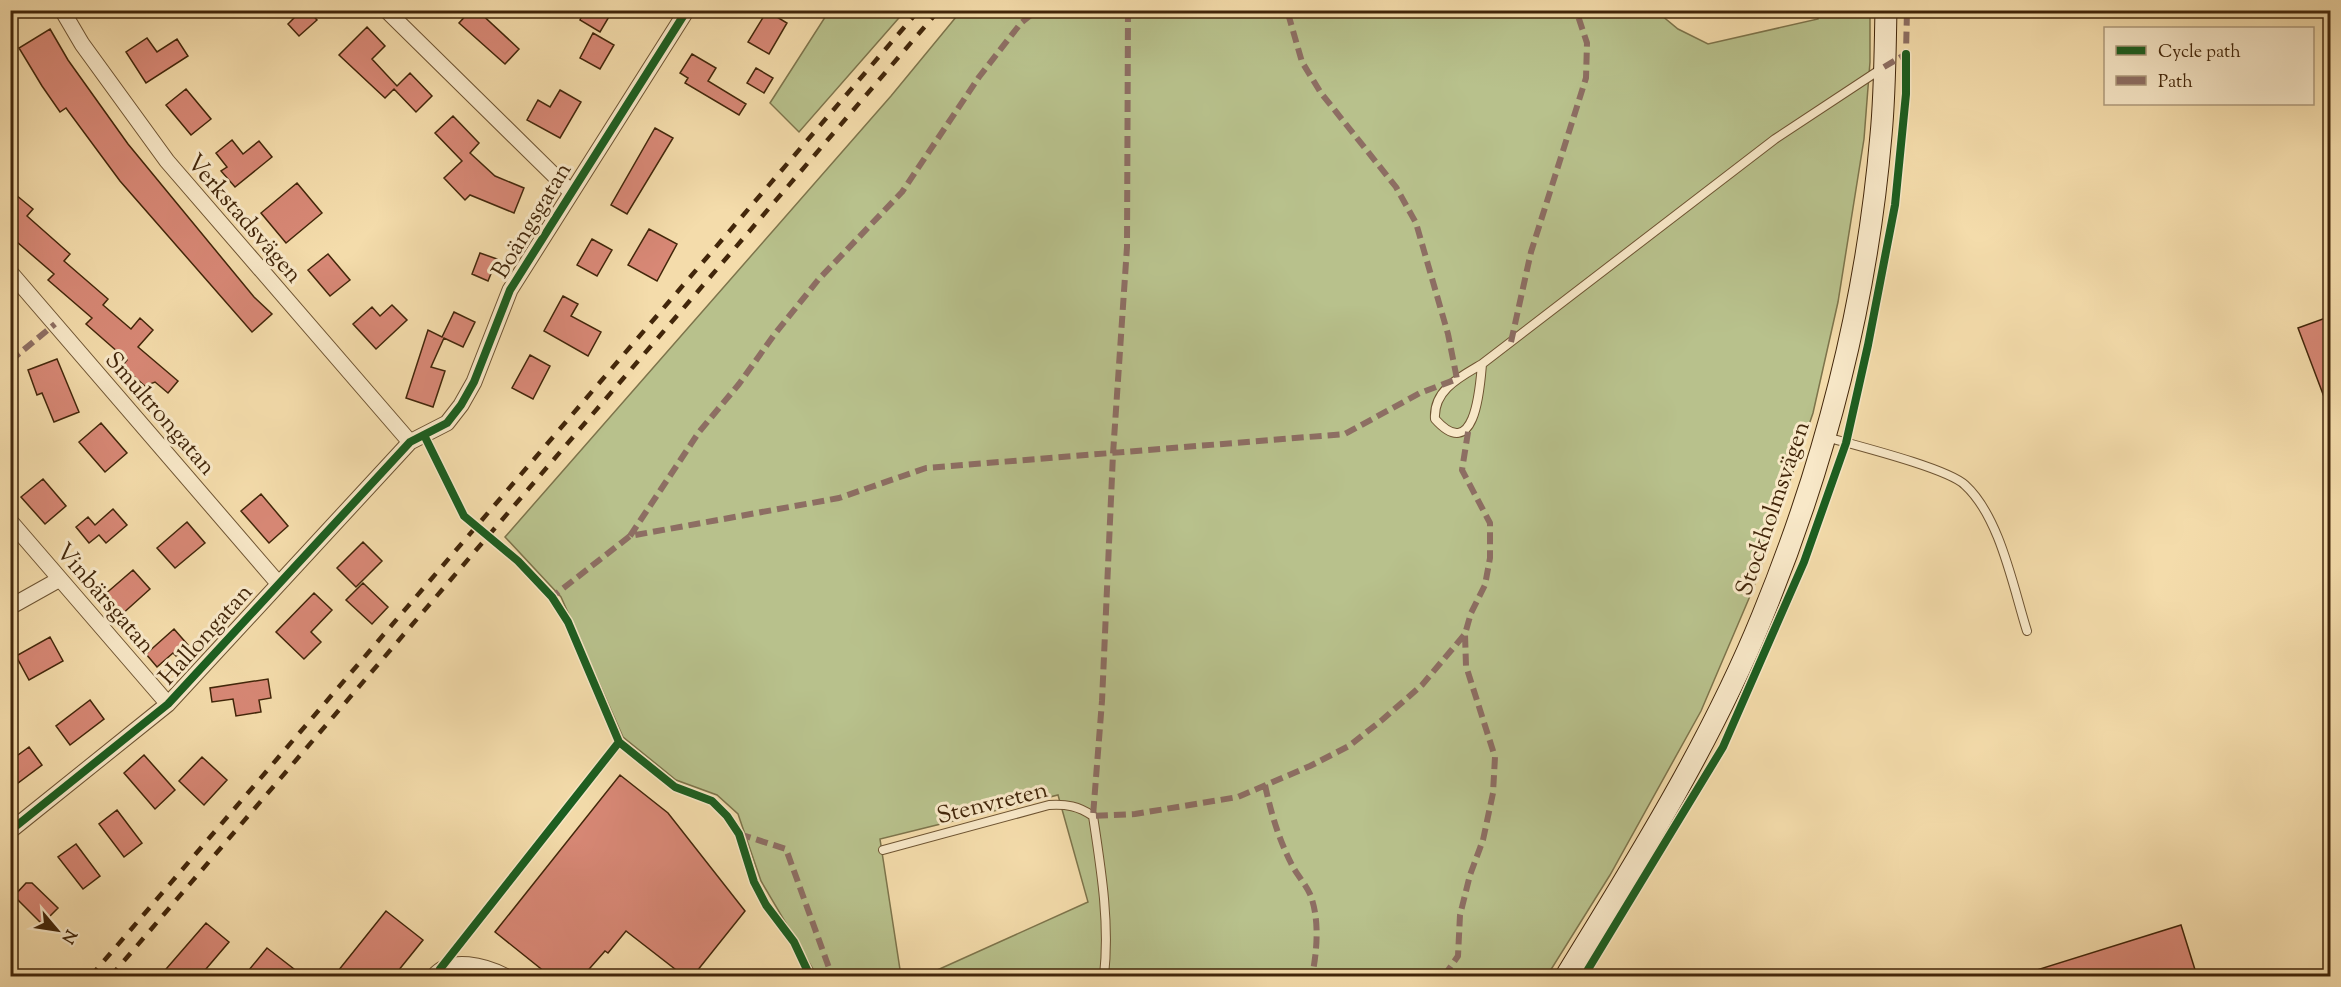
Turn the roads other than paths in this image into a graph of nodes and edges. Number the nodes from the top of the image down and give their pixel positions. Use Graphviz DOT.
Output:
graph roads {
  1 [pos="62,10"];
  2 [pos="386,10"];
  3 [pos="687,10"];
  4 [pos="1886,10"];
  5 [pos="1884,67"];
  6 [pos="570,191"];
  7 [pos="10,272"];
  8 [pos="1482,364"];
  9 [pos="1825,437"];
  10 [pos="410,442"];
  11 [pos="10,521"];
  12 [pos="60,579"];
  13 [pos="278,583"];
  14 [pos="10,608"];
  15 [pos="2027,631"];
  16 [pos="168,704"];
  17 [pos="10,831"];
  18 [pos="883,850"];
  19 [pos="1576,973"];
  20 [pos="434,976"];
  21 [pos="505,976"];
  22 [pos="1104,976"];
  1 -- 10 [label="street, Verkstadsvägen"];
  2 -- 6 [label="street"];
  3 -- 6 [label="street, Boängsgatan"];
  4 -- 5 [label="main road, Stockholmsvägen"];
  5 -- 8 [label="lane"];
  5 -- 9 [label="main road, Stockholmsvägen"];
  6 -- 10 [label="street, Boängsgatan"];
  7 -- 13 [label="street, Smultrongatan"];
  8 -- 8 [label="lane"];
  9 -- 15 [label="lane"];
  9 -- 19 [label="main road, Stockholmsvägen"];
  10 -- 13 [label="street, Hallongatan"];
  11 -- 12 [label="street, Vinbärsgatan"];
  12 -- 14 [label="street"];
  12 -- 16 [label="street, Vinbärsgatan"];
  13 -- 16 [label="street, Hallongatan"];
  16 -- 17 [label="street, Hallongatan"];
  18 -- 22 [label="lane, Stenvreten"];
  20 -- 21 [label="street"];
}
